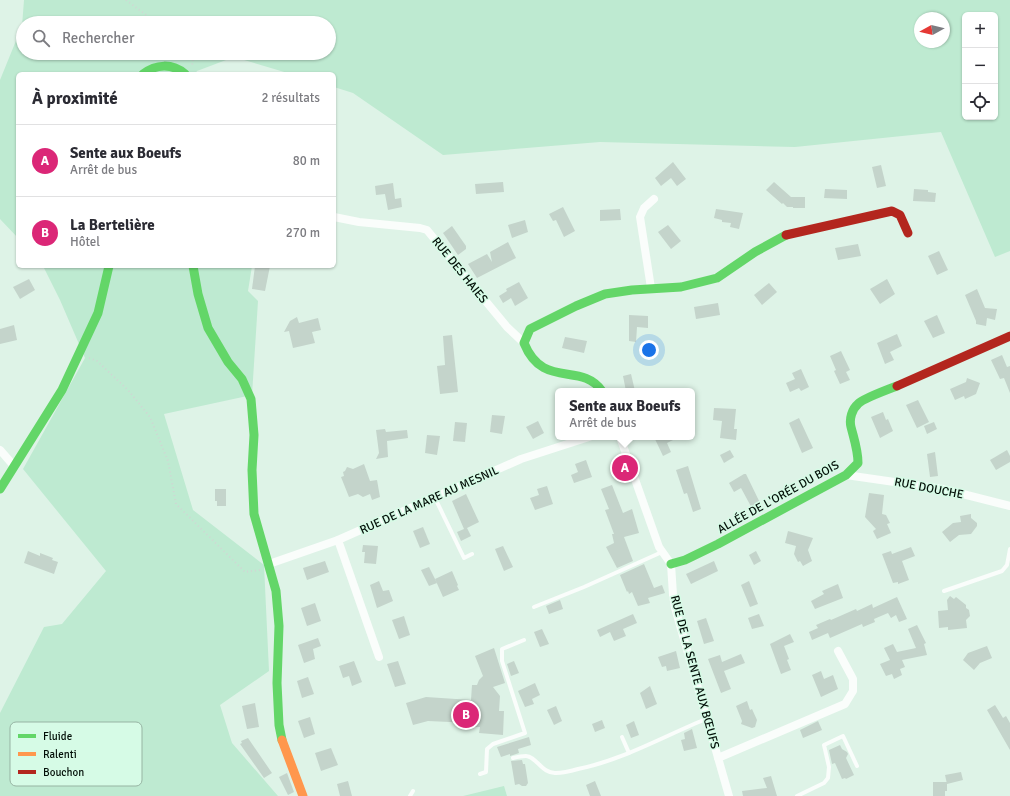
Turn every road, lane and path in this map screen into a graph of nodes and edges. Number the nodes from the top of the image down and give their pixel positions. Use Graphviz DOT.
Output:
graph roads {
  1 [pos="126,0"];
  2 [pos="148,16"];
  3 [pos="192,60"];
  4 [pos="188,70"];
  5 [pos="145,72"];
  6 [pos="654,199"];
  7 [pos="336,217"];
  8 [pos="908,233"];
  9 [pos="109,268"];
  10 [pos="193,268"];
  11 [pos="651,288"];
  12 [pos="1010,336"];
  13 [pos="524,343"];
  14 [pos="79,354"];
  15 [pos="601,388"];
  16 [pos="580,440"];
  17 [pos="621,440"];
  18 [pos="0,450"];
  19 [pos="14,466"];
  20 [pos="846,475"];
  21 [pos="0,489"];
  22 [pos="434,497"];
  23 [pos="1010,506"];
  24 [pos="338,540"];
  25 [pos="1010,549"];
  26 [pos="662,552"];
  27 [pos="472,554"];
  28 [pos="671,564"];
  29 [pos="267,567"];
  30 [pos="944,591"];
  31 [pos="534,607"];
  32 [pos="524,640"];
  33 [pos="838,651"];
  34 [pos="379,657"];
  35 [pos="706,719"];
  36 [pos="622,737"];
  37 [pos="629,753"];
  38 [pos="514,758"];
  39 [pos="718,758"];
  40 [pos="857,766"];
  41 [pos="480,774"];
  42 [pos="413,791"];
  43 [pos="303,796"];
  44 [pos="410,796"];
  45 [pos="729,796"];
  46 [pos="797,796"];
  1 -- 2 [label="path"];
  3 -- 4 [label="path"];
  4 -- 5 [label="street"];
  6 -- 11 [label="street"];
  7 -- 13 [label="street, RUE DES HAIES"];
  8 -- 11 [label="street"];
  9 -- 14 [label="street"];
  10 -- 29 [label="street"];
  11 -- 13 [label="street"];
  12 -- 20 [label="street, ALLÉE DE L'ORÉE DU BOIS"];
  13 -- 15 [label="street"];
  14 -- 19 [label="street"];
  14 -- 29 [label="path"];
  16 -- 22 [label="street, RUE DE LA MARE AU MESNIL"];
  17 -- 26 [label="street"];
  18 -- 19 [label="street"];
  19 -- 21 [label="street"];
  20 -- 23 [label="street, RUE DOUCHE"];
  20 -- 28 [label="street, ALLÉE DE L'ORÉE DU BOIS"];
  22 -- 24 [label="street, RUE DE LA MARE AU MESNIL"];
  22 -- 27 [label="lane"];
  24 -- 29 [label="street, RUE DE LA MARE AU MESNIL"];
  24 -- 34 [label="street"];
  25 -- 30 [label="lane"];
  26 -- 28 [label="street"];
  26 -- 31 [label="lane"];
  28 -- 35 [label="street, RUE DE LA SENTE AUX BŒUFS"];
  29 -- 43 [label="street"];
  32 -- 41 [label="lane"];
  33 -- 39 [label="street"];
  35 -- 37 [label="lane"];
  35 -- 39 [label="street, RUE DE LA SENTE AUX BŒUFS"];
  36 -- 37 [label="lane"];
  37 -- 38 [label="lane"];
  39 -- 45 [label="street, RUE DE LA SENTE AUX BŒUFS"];
  40 -- 46 [label="lane"];
  42 -- 44 [label="lane"];
}
